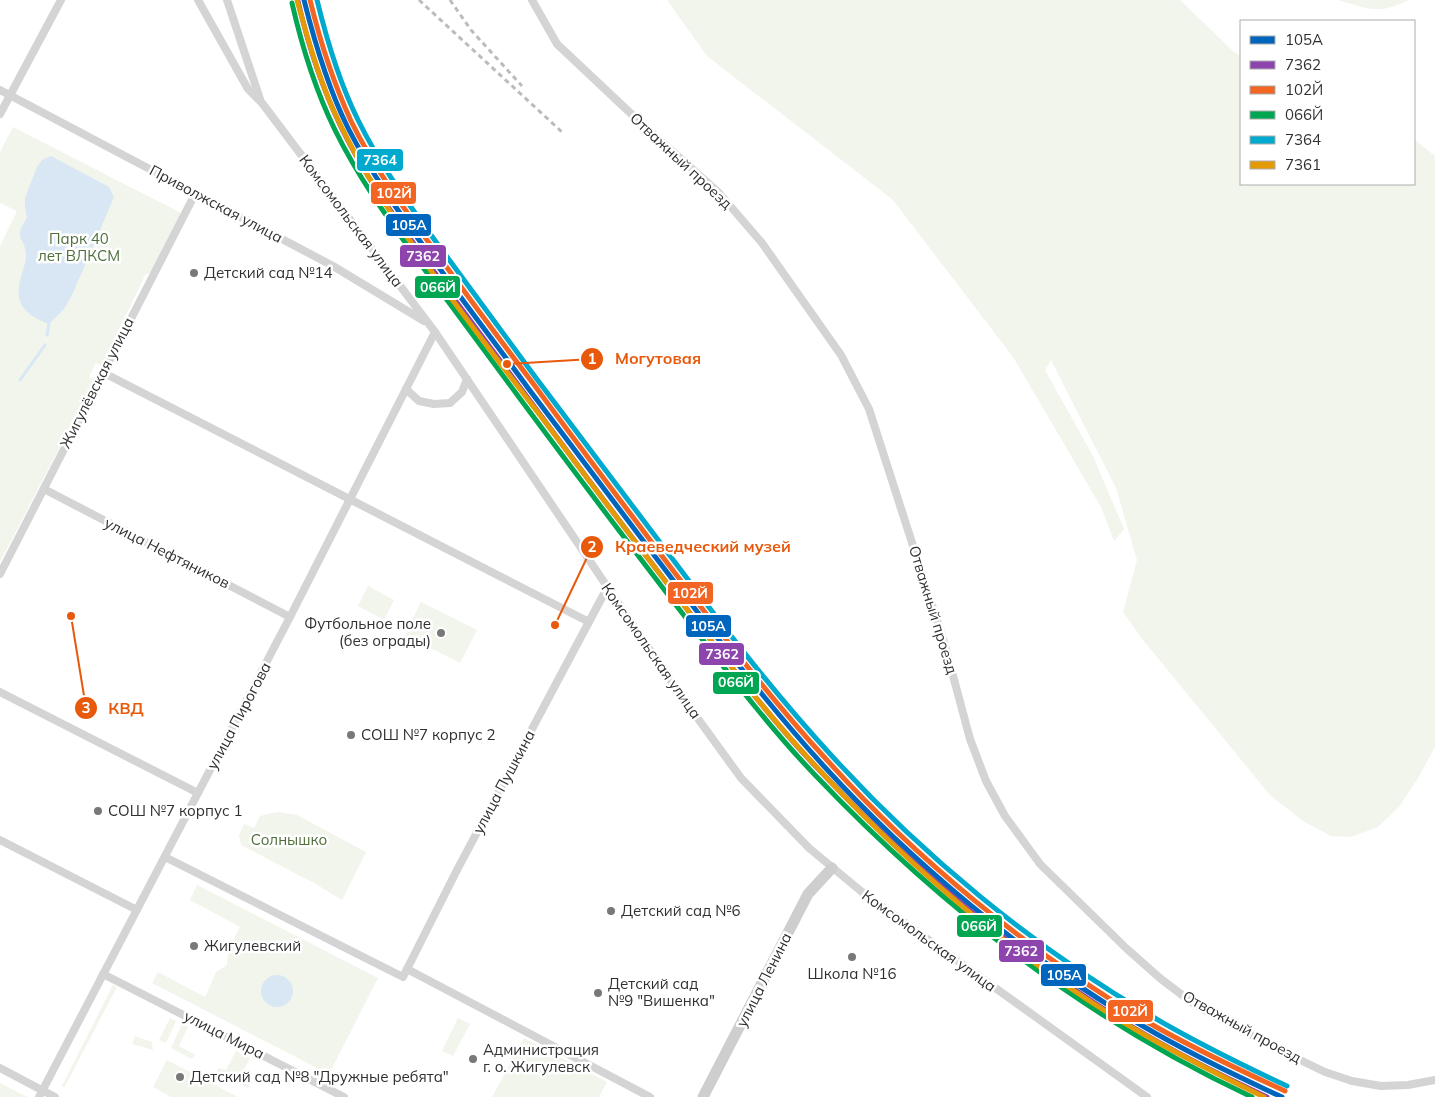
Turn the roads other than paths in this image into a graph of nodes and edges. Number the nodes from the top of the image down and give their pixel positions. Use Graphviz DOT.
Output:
graph roads {
  1 [pos="61,0"];
  2 [pos="198,0"];
  3 [pos="227,0"];
  4 [pos="532,0"];
  5 [pos="0,90"];
  6 [pos="10,95"];
  7 [pos="262,103"];
  8 [pos="0,114"];
  9 [pos="195,194"];
  10 [pos="428,324"];
  11 [pos="434,332"];
  12 [pos="102,372"];
  13 [pos="467,379"];
  14 [pos="406,389"];
  15 [pos="44,489"];
  16 [pos="351,499"];
  17 [pos="0,574"];
  18 [pos="607,588"];
  19 [pos="290,617"];
  20 [pos="589,622"];
  21 [pos="0,692"];
  22 [pos="198,793"];
  23 [pos="0,840"];
  24 [pos="165,856"];
  25 [pos="832,868"];
  26 [pos="137,910"];
  27 [pos="407,969"];
  28 [pos="103,974"];
  29 [pos="0,1068"];
  30 [pos="1435,1080"];
  31 [pos="41,1094"];
  32 [pos="342,1096"];
  33 [pos="55,1097"];
  34 [pos="650,1097"];
  35 [pos="703,1097"];
  36 [pos="1147,1097"];
  1 -- 6 [label="street"];
  2 -- 7 [label="street"];
  3 -- 7 [label="street"];
  4 -- 30 [label="street, Отважный проезд"];
  5 -- 6 [label="street, Приволжская улица"];
  6 -- 8 [label="street"];
  6 -- 9 [label="street, Приволжская улица"];
  7 -- 10 [label="street, Комсомольская улица"];
  9 -- 10 [label="street, Приволжская улица"];
  9 -- 12 [label="street, Жигулёвская улица"];
  10 -- 11 [label="street, Комсомольская улица"];
  11 -- 13 [label="street, Комсомольская улица"];
  11 -- 14 [label="street, улица Пирогова"];
  12 -- 15 [label="street, Жигулёвская улица"];
  12 -- 16 [label="street"];
  13 -- 14 [label="street"];
  13 -- 18 [label="street, Комсомольская улица"];
  14 -- 16 [label="street, улица Пирогова"];
  15 -- 17 [label="street, Жигулёвская улица"];
  15 -- 19 [label="street, улица Нефтяников"];
  16 -- 19 [label="street, улица Пирогова"];
  16 -- 20 [label="street"];
  18 -- 20 [label="street, улица Пушкина"];
  18 -- 25 [label="street, Комсомольская улица"];
  19 -- 22 [label="street, улица Пирогова"];
  20 -- 27 [label="street, улица Пушкина"];
  21 -- 22 [label="street"];
  22 -- 24 [label="street, улица Пирогова"];
  23 -- 26 [label="street"];
  24 -- 26 [label="street, улица Пирогова"];
  24 -- 27 [label="street, улица Пушкина"];
  25 -- 35 [label="street, улица Ленина"];
  25 -- 36 [label="street, Комсомольская улица"];
  26 -- 28 [label="street, улица Пирогова"];
  27 -- 34 [label="street"];
  28 -- 31 [label="street, улица Пирогова"];
  28 -- 32 [label="street, улица Мира"];
  29 -- 31 [label="street"];
  31 -- 33 [label="street"];
}
